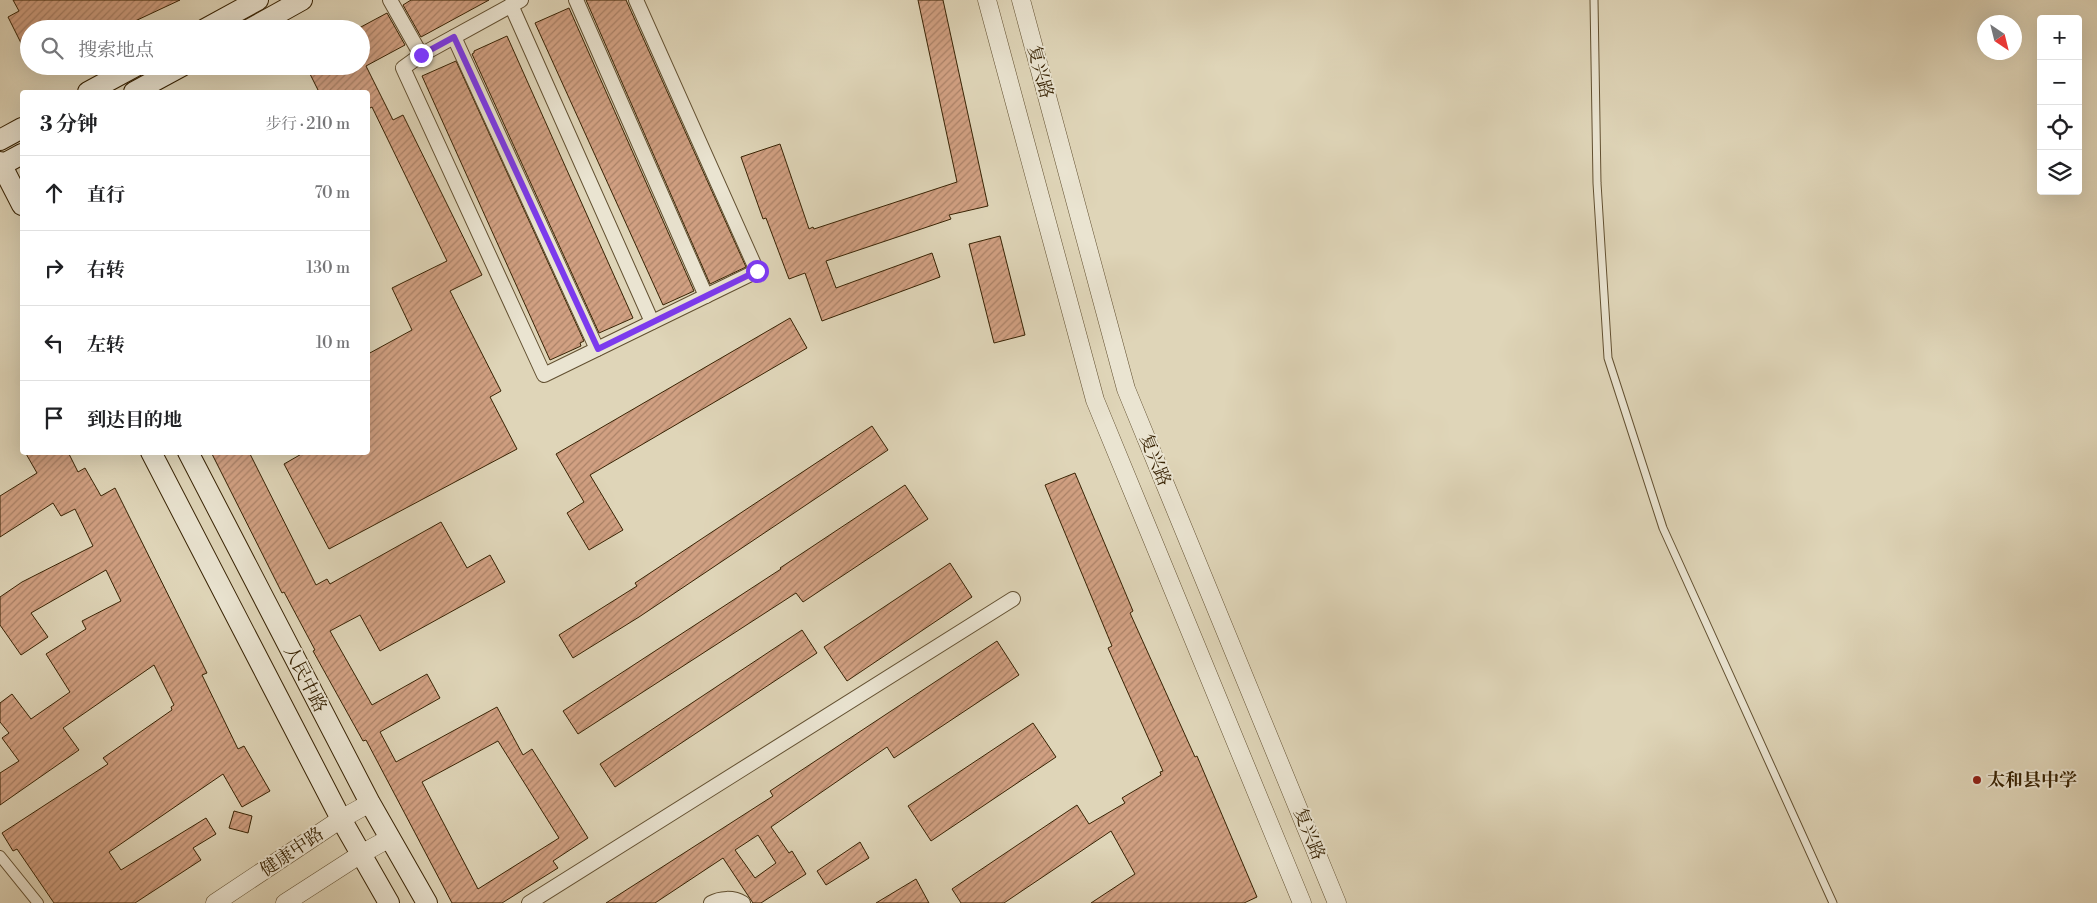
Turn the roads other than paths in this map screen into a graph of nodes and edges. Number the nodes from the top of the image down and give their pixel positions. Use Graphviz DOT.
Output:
graph roads {
  1 [pos="258,0"];
  2 [pos="302,0"];
  3 [pos="390,0"];
  4 [pos="576,0"];
  5 [pos="636,0"];
  6 [pos="987,0"];
  7 [pos="1020,0"];
  8 [pos="1594,0"];
  9 [pos="516,3"];
  10 [pos="221,20"];
  11 [pos="266,20"];
  12 [pos="454,37"];
  13 [pos="421,55"];
  14 [pos="119,75"];
  15 [pos="165,75"];
  16 [pos="92,90"];
  17 [pos="138,90"];
  18 [pos="20,131"];
  19 [pos="0,140"];
  20 [pos="20,155"];
  21 [pos="1,164"];
  22 [pos="20,201"];
  23 [pos="706,296"];
  24 [pos="652,322"];
  25 [pos="598,349"];
  26 [pos="153,455"];
  27 [pos="190,455"];
  28 [pos="1013,599"];
  29 [pos="370,804"];
  30 [pos="341,819"];
  31 [pos="390,838"];
  32 [pos="361,854"];
  33 [pos="0,856"];
  34 [pos="38,903"];
  35 [pos="215,903"];
  36 [pos="285,903"];
  37 [pos="389,903"];
  38 [pos="428,903"];
  39 [pos="529,903"];
  40 [pos="711,903"];
  41 [pos="743,903"];
  42 [pos="1302,903"];
  43 [pos="1337,903"];
  44 [pos="1833,903"];
  1 -- 10 [label="main road"];
  2 -- 11 [label="main road"];
  3 -- 13 [label="street"];
  4 -- 23 [label="street"];
  5 -- 23 [label="street"];
  6 -- 42 [label="street, 复兴路"];
  7 -- 43 [label="street, 复兴路"];
  8 -- 44 [label="lane"];
  9 -- 12 [label="street"];
  9 -- 24 [label="street"];
  12 -- 13 [label="street"];
  12 -- 25 [label="street"];
  13 -- 25 [label="street"];
  14 -- 16 [label="main road"];
  15 -- 17 [label="main road"];
  18 -- 19 [label="main road"];
  20 -- 21 [label="main road"];
  21 -- 22 [label="main road"];
  23 -- 24 [label="street"];
  24 -- 25 [label="street"];
  26 -- 30 [label="main road, 人民中路"];
  27 -- 29 [label="main road, 人民中路"];
  28 -- 39 [label="street"];
  29 -- 30 [label="street, 健康中路"];
  29 -- 31 [label="main road, 人民中路"];
  30 -- 32 [label="main road, 人民中路"];
  30 -- 35 [label="street, 健康中路"];
  31 -- 32 [label="street"];
  31 -- 38 [label="main road, 人民中路"];
  32 -- 36 [label="street"];
  32 -- 37 [label="main road, 人民中路"];
  33 -- 34 [label="street"];
  40 -- 41 [label="street"];
}
